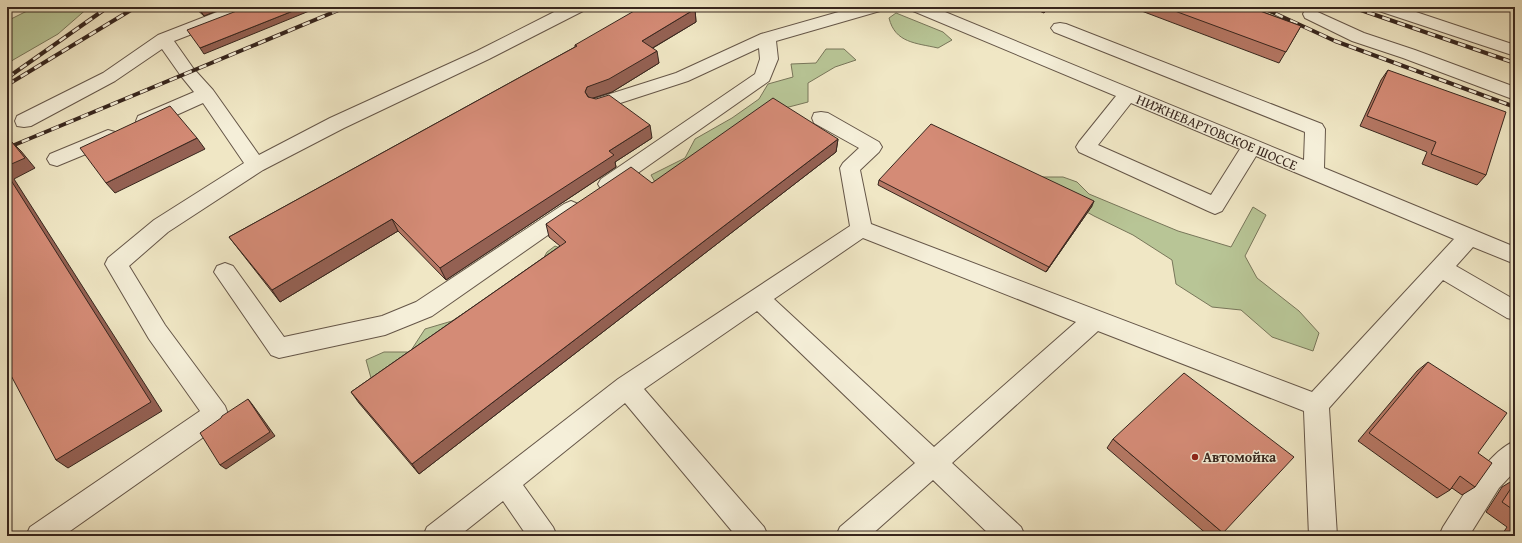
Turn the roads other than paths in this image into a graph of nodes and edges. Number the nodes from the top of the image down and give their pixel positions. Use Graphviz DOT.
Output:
graph roads {
  1 [pos="246,7"];
  2 [pos="577,7"];
  3 [pos="874,7"];
  4 [pos="919,7"];
  5 [pos="1385,7"];
  6 [pos="1440,7"];
  7 [pos="1311,14"];
  8 [pos="1433,23"];
  9 [pos="1060,28"];
  10 [pos="767,38"];
  11 [pos="164,39"];
  12 [pos="1515,51"];
  13 [pos="206,94"];
  14 [pos="1128,94"];
  15 [pos="1515,94"];
  16 [pos="598,104"];
  17 [pos="821,118"];
  18 [pos="24,122"];
  19 [pos="1252,146"];
  20 [pos="57,159"];
  21 [pos="256,165"];
  22 [pos="1314,172"];
  23 [pos="861,229"];
  24 [pos="1469,237"];
  25 [pos="1515,256"];
  26 [pos="1441,268"];
  27 [pos="225,272"];
  28 [pos="759,299"];
  29 [pos="1515,311"];
  30 [pos="1095,320"];
  31 [pos="627,387"];
  32 [pos="1316,405"];
  33 [pos="1515,453"];
  34 [pos="934,464"];
  35 [pos="506,483"];
  36 [pos="40,536"];
  37 [pos="437,536"];
  38 [pos="543,536"];
  39 [pos="754,536"];
  40 [pos="850,536"];
  41 [pos="1011,536"];
  42 [pos="1323,536"];
  43 [pos="1453,536"];
  1 -- 11 [label="street"];
  2 -- 21 [label="street"];
  3 -- 10 [label="street"];
  4 -- 14 [label="street, НИЖНЕВАРТОВСКОЕ ШОССЕ"];
  5 -- 8 [label="street"];
  6 -- 8 [label="street"];
  7 -- 15 [label="street"];
  8 -- 12 [label="street"];
  9 -- 22 [label="street"];
  10 -- 16 [label="street"];
  10 -- 27 [label="street"];
  11 -- 13 [label="street"];
  11 -- 18 [label="street"];
  13 -- 20 [label="street"];
  13 -- 21 [label="street"];
  14 -- 19 [label="street, НИЖНЕВАРТОВСКОЕ ШОССЕ"];
  14 -- 19 [label="street"];
  17 -- 23 [label="street"];
  19 -- 22 [label="street, НИЖНЕВАРТОВСКОЕ ШОССЕ"];
  21 -- 36 [label="street"];
  22 -- 24 [label="street, НИЖНЕВАРТОВСКОЕ ШОССЕ"];
  23 -- 28 [label="street"];
  23 -- 30 [label="street"];
  24 -- 25 [label="street, НИЖНЕВАРТОВСКОЕ ШОССЕ"];
  24 -- 26 [label="street"];
  26 -- 29 [label="street"];
  26 -- 32 [label="street"];
  28 -- 31 [label="street"];
  28 -- 34 [label="street"];
  30 -- 32 [label="street"];
  30 -- 34 [label="street"];
  31 -- 35 [label="street"];
  31 -- 39 [label="street"];
  32 -- 42 [label="street"];
  33 -- 43 [label="street"];
  34 -- 40 [label="street"];
  34 -- 41 [label="street"];
  35 -- 37 [label="street"];
  35 -- 38 [label="street"];
}
